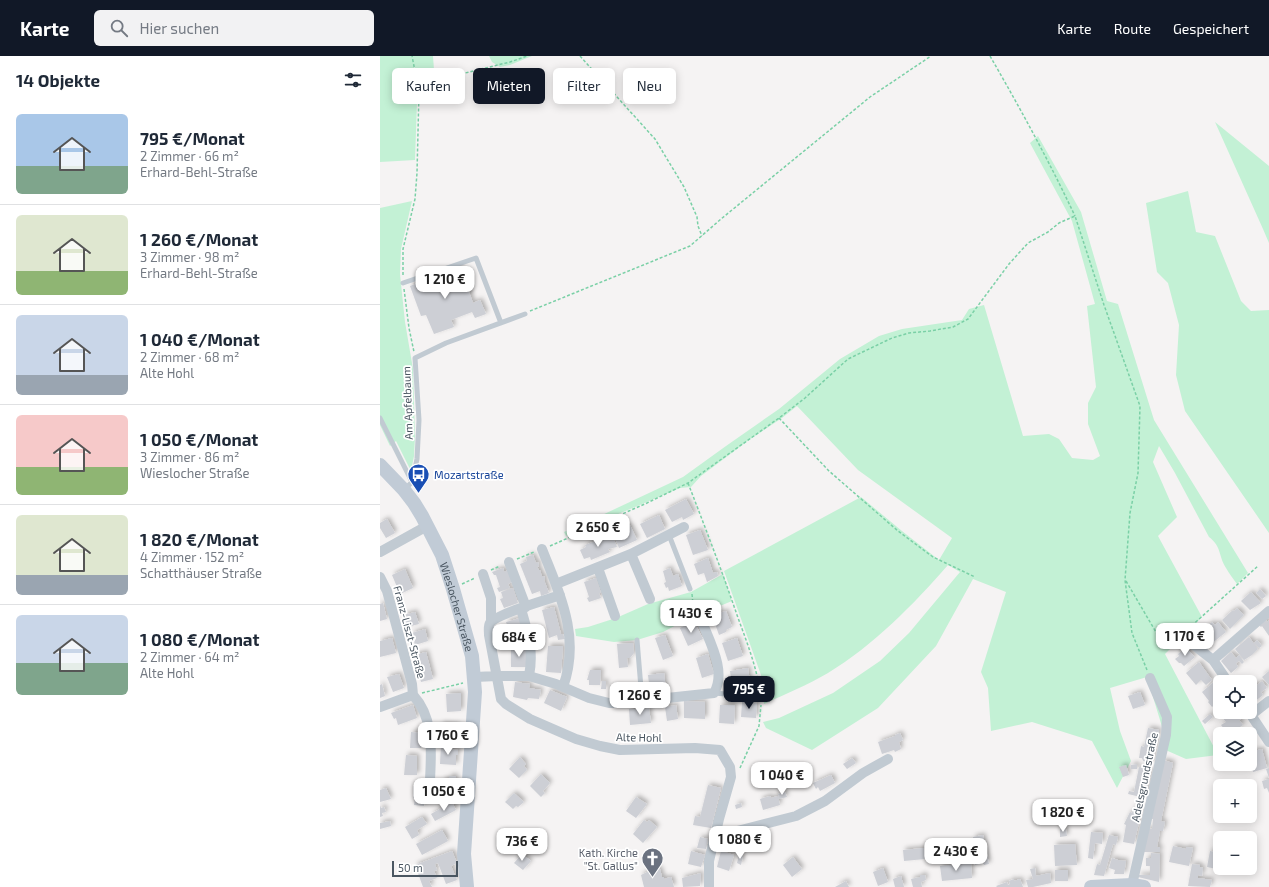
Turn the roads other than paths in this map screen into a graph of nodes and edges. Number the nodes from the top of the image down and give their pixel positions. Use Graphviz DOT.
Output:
graph roads {
  1 [pos="403,283"];
  2 [pos="525,314"];
  3 [pos="501,323"];
  4 [pos="380,418"];
  5 [pos="380,465"];
  6 [pos="408,486"];
  7 [pos="428,526"];
  8 [pos="684,527"];
  9 [pos="669,535"];
  10 [pos="542,549"];
  11 [pos="380,552"];
  12 [pos="631,554"];
  13 [pos="509,562"];
  14 [pos="598,568"];
  15 [pos="483,574"];
  16 [pos="380,577"];
  17 [pos="556,584"];
  18 [pos="690,589"];
  19 [pos="560,595"];
  20 [pos="650,599"];
  21 [pos="523,608"];
  22 [pos="1269,611"];
  23 [pos="615,616"];
  24 [pos="701,619"];
  25 [pos="491,622"];
  26 [pos="1181,635"];
  27 [pos="637,640"];
  28 [pos="1213,660"];
  29 [pos="1223,675"];
  30 [pos="497,676"];
  31 [pos="529,676"];
  32 [pos="1150,678"];
  33 [pos="475,679"];
  34 [pos="563,687"];
  35 [pos="714,693"];
  36 [pos="413,695"];
  37 [pos="761,698"];
  38 [pos="642,700"];
  39 [pos="1269,701"];
  40 [pos="380,707"];
  41 [pos="1257,709"];
  42 [pos="1253,719"];
  43 [pos="1269,742"];
  44 [pos="888,759"];
  45 [pos="430,781"];
  46 [pos="714,837"];
  47 [pos="1138,886"];
  48 [pos="467,887"];
  49 [pos="709,887"];
  50 [pos="1091,887"];
  1 -- 3 [label="lane"];
  2 -- 3 [label="lane, Am Apfelbaum"];
  3 -- 6 [label="lane, Am Apfelbaum"];
  4 -- 6 [label="lane, Wieslocher Straße"];
  5 -- 6 [label="main road, Wieslocher Straße"];
  6 -- 7 [label="main road, Wieslocher Straße"];
  7 -- 11 [label="street"];
  7 -- 33 [label="main road, Wieslocher Straße"];
  8 -- 9 [label="street"];
  9 -- 12 [label="street"];
  9 -- 18 [label="lane"];
  10 -- 17 [label="street"];
  12 -- 14 [label="street"];
  12 -- 20 [label="street"];
  13 -- 21 [label="street"];
  14 -- 17 [label="street"];
  14 -- 23 [label="street"];
  15 -- 25 [label="street"];
  16 -- 36 [label="street, Franz-Liszt-Straße"];
  17 -- 19 [label="street"];
  19 -- 21 [label="street"];
  19 -- 34 [label="street"];
  21 -- 25 [label="street"];
  21 -- 31 [label="street"];
  22 -- 28 [label="street"];
  24 -- 35 [label="street"];
  25 -- 30 [label="street"];
  26 -- 28 [label="street"];
  27 -- 38 [label="lane"];
  28 -- 29 [label="street"];
  30 -- 31 [label="street"];
  30 -- 33 [label="street"];
  30 -- 46 [label="street, Alte Hohl"];
  31 -- 34 [label="street"];
  32 -- 47 [label="street, Adelsgrundstraße"];
  33 -- 48 [label="main road, Wieslocher Straße"];
  34 -- 38 [label="street"];
  35 -- 37 [label="lane"];
  35 -- 38 [label="street"];
  36 -- 40 [label="street"];
  36 -- 45 [label="street"];
  39 -- 41 [label="street"];
  42 -- 43 [label="street"];
  44 -- 46 [label="street"];
  46 -- 49 [label="street"];
  47 -- 50 [label="main road"];
}
